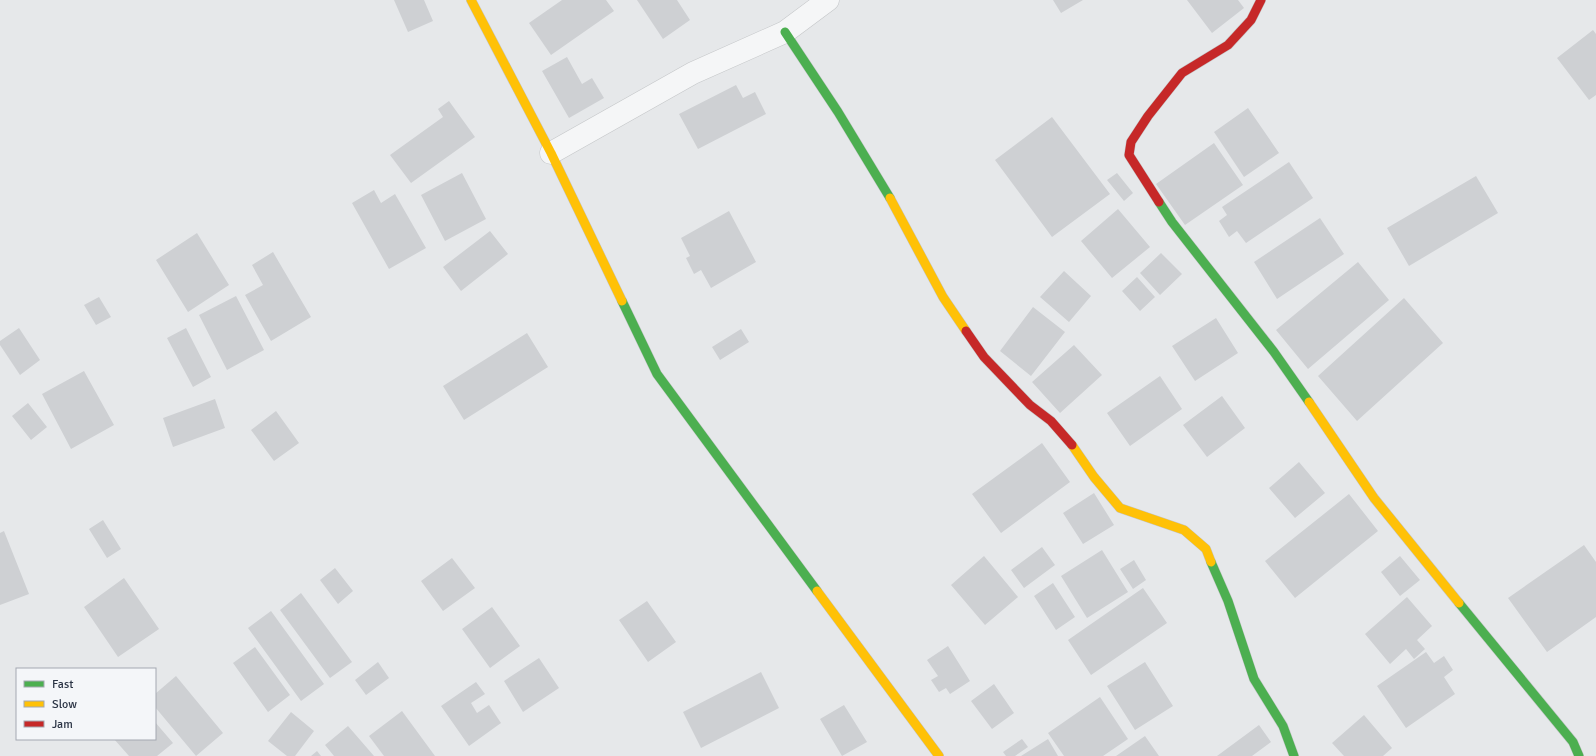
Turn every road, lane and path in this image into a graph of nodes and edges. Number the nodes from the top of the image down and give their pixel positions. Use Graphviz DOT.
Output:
graph roads {
  1 [pos="471,0"];
  2 [pos="828,0"];
  3 [pos="1261,0"];
  4 [pos="785,32"];
  5 [pos="551,153"];
  6 [pos="939,756"];
  7 [pos="1294,756"];
  8 [pos="1579,756"];
  1 -- 5 [label="street"];
  2 -- 4 [label="street"];
  3 -- 8 [label="street"];
  4 -- 5 [label="street"];
  4 -- 7 [label="street"];
  5 -- 6 [label="street"];
}
